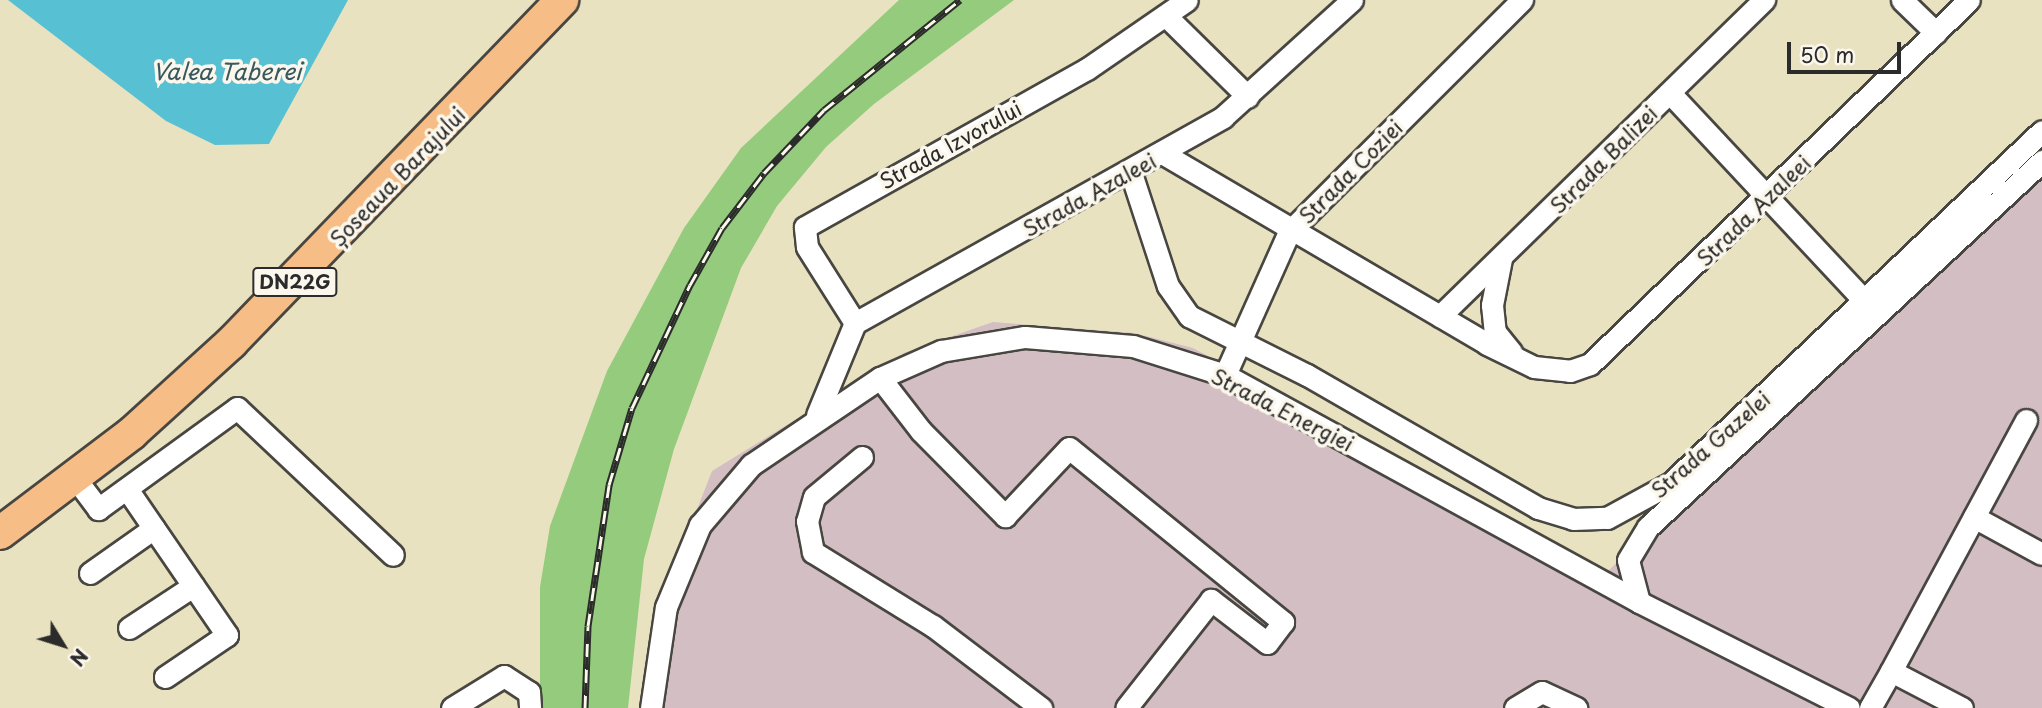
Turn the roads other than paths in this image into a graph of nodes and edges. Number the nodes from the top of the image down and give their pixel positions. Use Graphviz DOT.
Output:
graph roads {
  1 [pos="562,0"];
  2 [pos="1187,0"];
  3 [pos="1352,0"];
  4 [pos="1522,0"];
  5 [pos="1764,0"];
  6 [pos="1902,0"];
  7 [pos="1969,0"];
  8 [pos="1168,18"];
  9 [pos="1936,33"];
  10 [pos="1670,93"];
  11 [pos="1248,97"];
  12 [pos="1223,117"];
  13 [pos="2042,131"];
  14 [pos="1163,153"];
  15 [pos="2042,161"];
  16 [pos="1130,170"];
  17 [pos="1198,178"];
  18 [pos="1767,198"];
  19 [pos="1289,232"];
  20 [pos="1501,259"];
  21 [pos="1872,309"];
  22 [pos="1440,316"];
  23 [pos="855,323"];
  24 [pos="1240,340"];
  25 [pos="1517,358"];
  26 [pos="1225,375"];
  27 [pos="880,377"];
  28 [pos="817,415"];
  29 [pos="2026,420"];
  30 [pos="862,457"];
  31 [pos="75,478"];
  32 [pos="127,489"];
  33 [pos="1974,517"];
  34 [pos="154,528"];
  35 [pos="0,533"];
  36 [pos="2042,554"];
  37 [pos="393,555"];
  38 [pos="90,573"];
  39 [pos="193,586"];
  40 [pos="1639,602"];
  41 [pos="129,628"];
  42 [pos="1891,671"];
  43 [pos="165,677"];
  44 [pos="452,708"];
  45 [pos="530,708"];
  46 [pos="651,708"];
  47 [pos="1041,708"];
  48 [pos="1126,708"];
  49 [pos="1515,708"];
  50 [pos="1576,708"];
  51 [pos="1849,708"];
  52 [pos="1870,708"];
  53 [pos="1962,708"];
  1 -- 31 [label="highway, Șoseaua Barajului / DN22G"];
  2 -- 8 [label="street, Strada Izvorului"];
  3 -- 11 [label="street"];
  4 -- 19 [label="street, Strada Coziei"];
  5 -- 10 [label="street, Strada Balizei"];
  6 -- 9 [label="street"];
  7 -- 9 [label="street, Strada Azaleei"];
  8 -- 11 [label="street"];
  8 -- 23 [label="street, Strada Izvorului"];
  9 -- 18 [label="street, Strada Azaleei"];
  10 -- 18 [label="street"];
  10 -- 20 [label="street, Strada Balizei"];
  11 -- 12 [label="street"];
  12 -- 14 [label="street"];
  12 -- 17 [label="street"];
  13 -- 21 [label="street, Strada Gazelei"];
  14 -- 16 [label="street, Strada Azaleei"];
  14 -- 17 [label="street, Strada Azaleei"];
  15 -- 21 [label="street, Strada Gazelei"];
  16 -- 23 [label="street, Strada Azaleei"];
  16 -- 24 [label="street, Strada Gazelei"];
  17 -- 19 [label="street, Strada Azaleei"];
  18 -- 21 [label="street"];
  18 -- 25 [label="street, Strada Azaleei"];
  19 -- 22 [label="street, Strada Azaleei"];
  19 -- 24 [label="street, Strada Coziei"];
  20 -- 22 [label="street, Strada Balizei"];
  20 -- 25 [label="street, Strada Azaleei"];
  21 -- 24 [label="street, Strada Gazelei"];
  21 -- 40 [label="street, Strada Gazelei"];
  22 -- 25 [label="street, Strada Azaleei"];
  23 -- 28 [label="street"];
  24 -- 26 [label="street, Strada Coziei"];
  26 -- 27 [label="street, Strada Energiei"];
  26 -- 40 [label="street, Strada Energiei"];
  27 -- 28 [label="street, Strada Energiei"];
  27 -- 48 [label="street"];
  28 -- 46 [label="street, Strada Energiei"];
  29 -- 33 [label="street"];
  30 -- 47 [label="street"];
  31 -- 32 [label="street"];
  31 -- 35 [label="highway, Șoseaua Barajului / DN22G"];
  32 -- 34 [label="street"];
  32 -- 37 [label="street"];
  33 -- 36 [label="street"];
  33 -- 42 [label="street"];
  34 -- 38 [label="street"];
  34 -- 39 [label="street"];
  39 -- 41 [label="street"];
  39 -- 43 [label="street"];
  40 -- 51 [label="street, Strada Energiei"];
  42 -- 52 [label="street"];
  42 -- 53 [label="street"];
  44 -- 45 [label="street"];
  49 -- 50 [label="street"];
}
